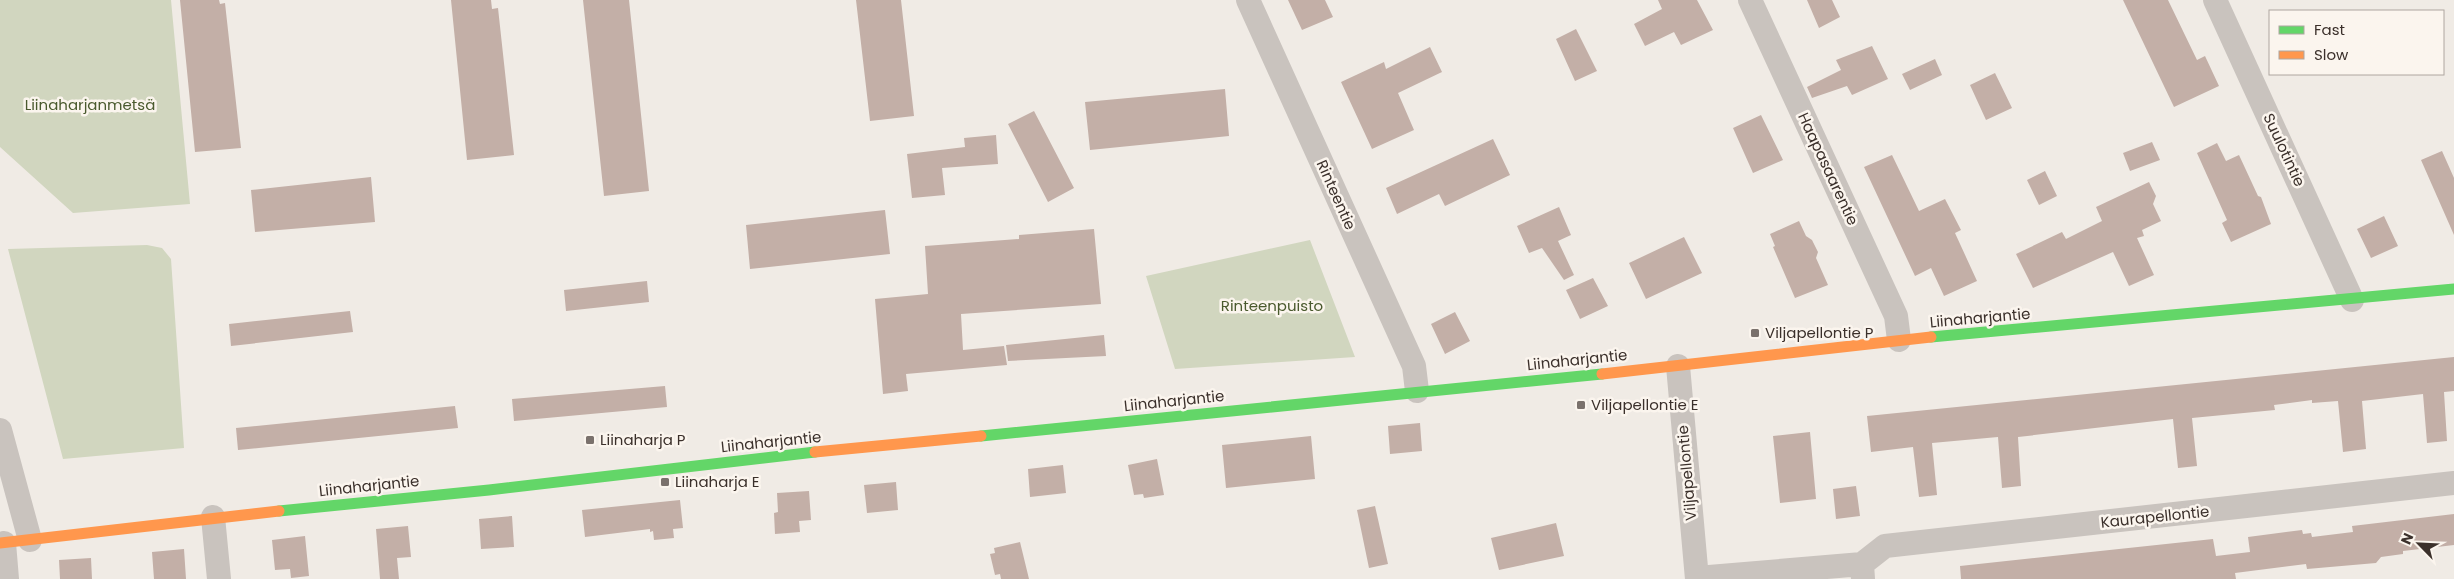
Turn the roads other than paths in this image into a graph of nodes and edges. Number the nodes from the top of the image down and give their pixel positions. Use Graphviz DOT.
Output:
graph roads {
  1 [pos="1248,0"];
  2 [pos="1750,0"];
  3 [pos="2215,0"];
  4 [pos="2454,289"];
  5 [pos="2352,300"];
  6 [pos="1899,340"];
  7 [pos="1678,366"];
  8 [pos="1418,391"];
  9 [pos="0,430"];
  10 [pos="2454,483"];
  11 [pos="212,517"];
  12 [pos="30,540"];
  13 [pos="2,543"];
  14 [pos="1863,571"];
  15 [pos="1697,578"];
  16 [pos="7,579"];
  17 [pos="219,579"];
  1 -- 8 [label="street, Rinteentie"];
  2 -- 6 [label="street, Haapasaarentie"];
  3 -- 5 [label="street, Suulotintie"];
  4 -- 5 [label="main road, Liinaharjantie"];
  5 -- 6 [label="main road, Liinaharjantie"];
  6 -- 7 [label="main road, Liinaharjantie"];
  7 -- 8 [label="main road, Liinaharjantie"];
  7 -- 15 [label="street, Viljapellontie"];
  8 -- 11 [label="main road, Liinaharjantie"];
  9 -- 12 [label="street"];
  10 -- 14 [label="street, Kaurapellontie"];
  11 -- 12 [label="main road, Liinaharjantie"];
  11 -- 17 [label="street"];
  12 -- 13 [label="main road, Liinaharjantie"];
  13 -- 16 [label="street"];
  14 -- 15 [label="street, Kaurapellontie"];
}
